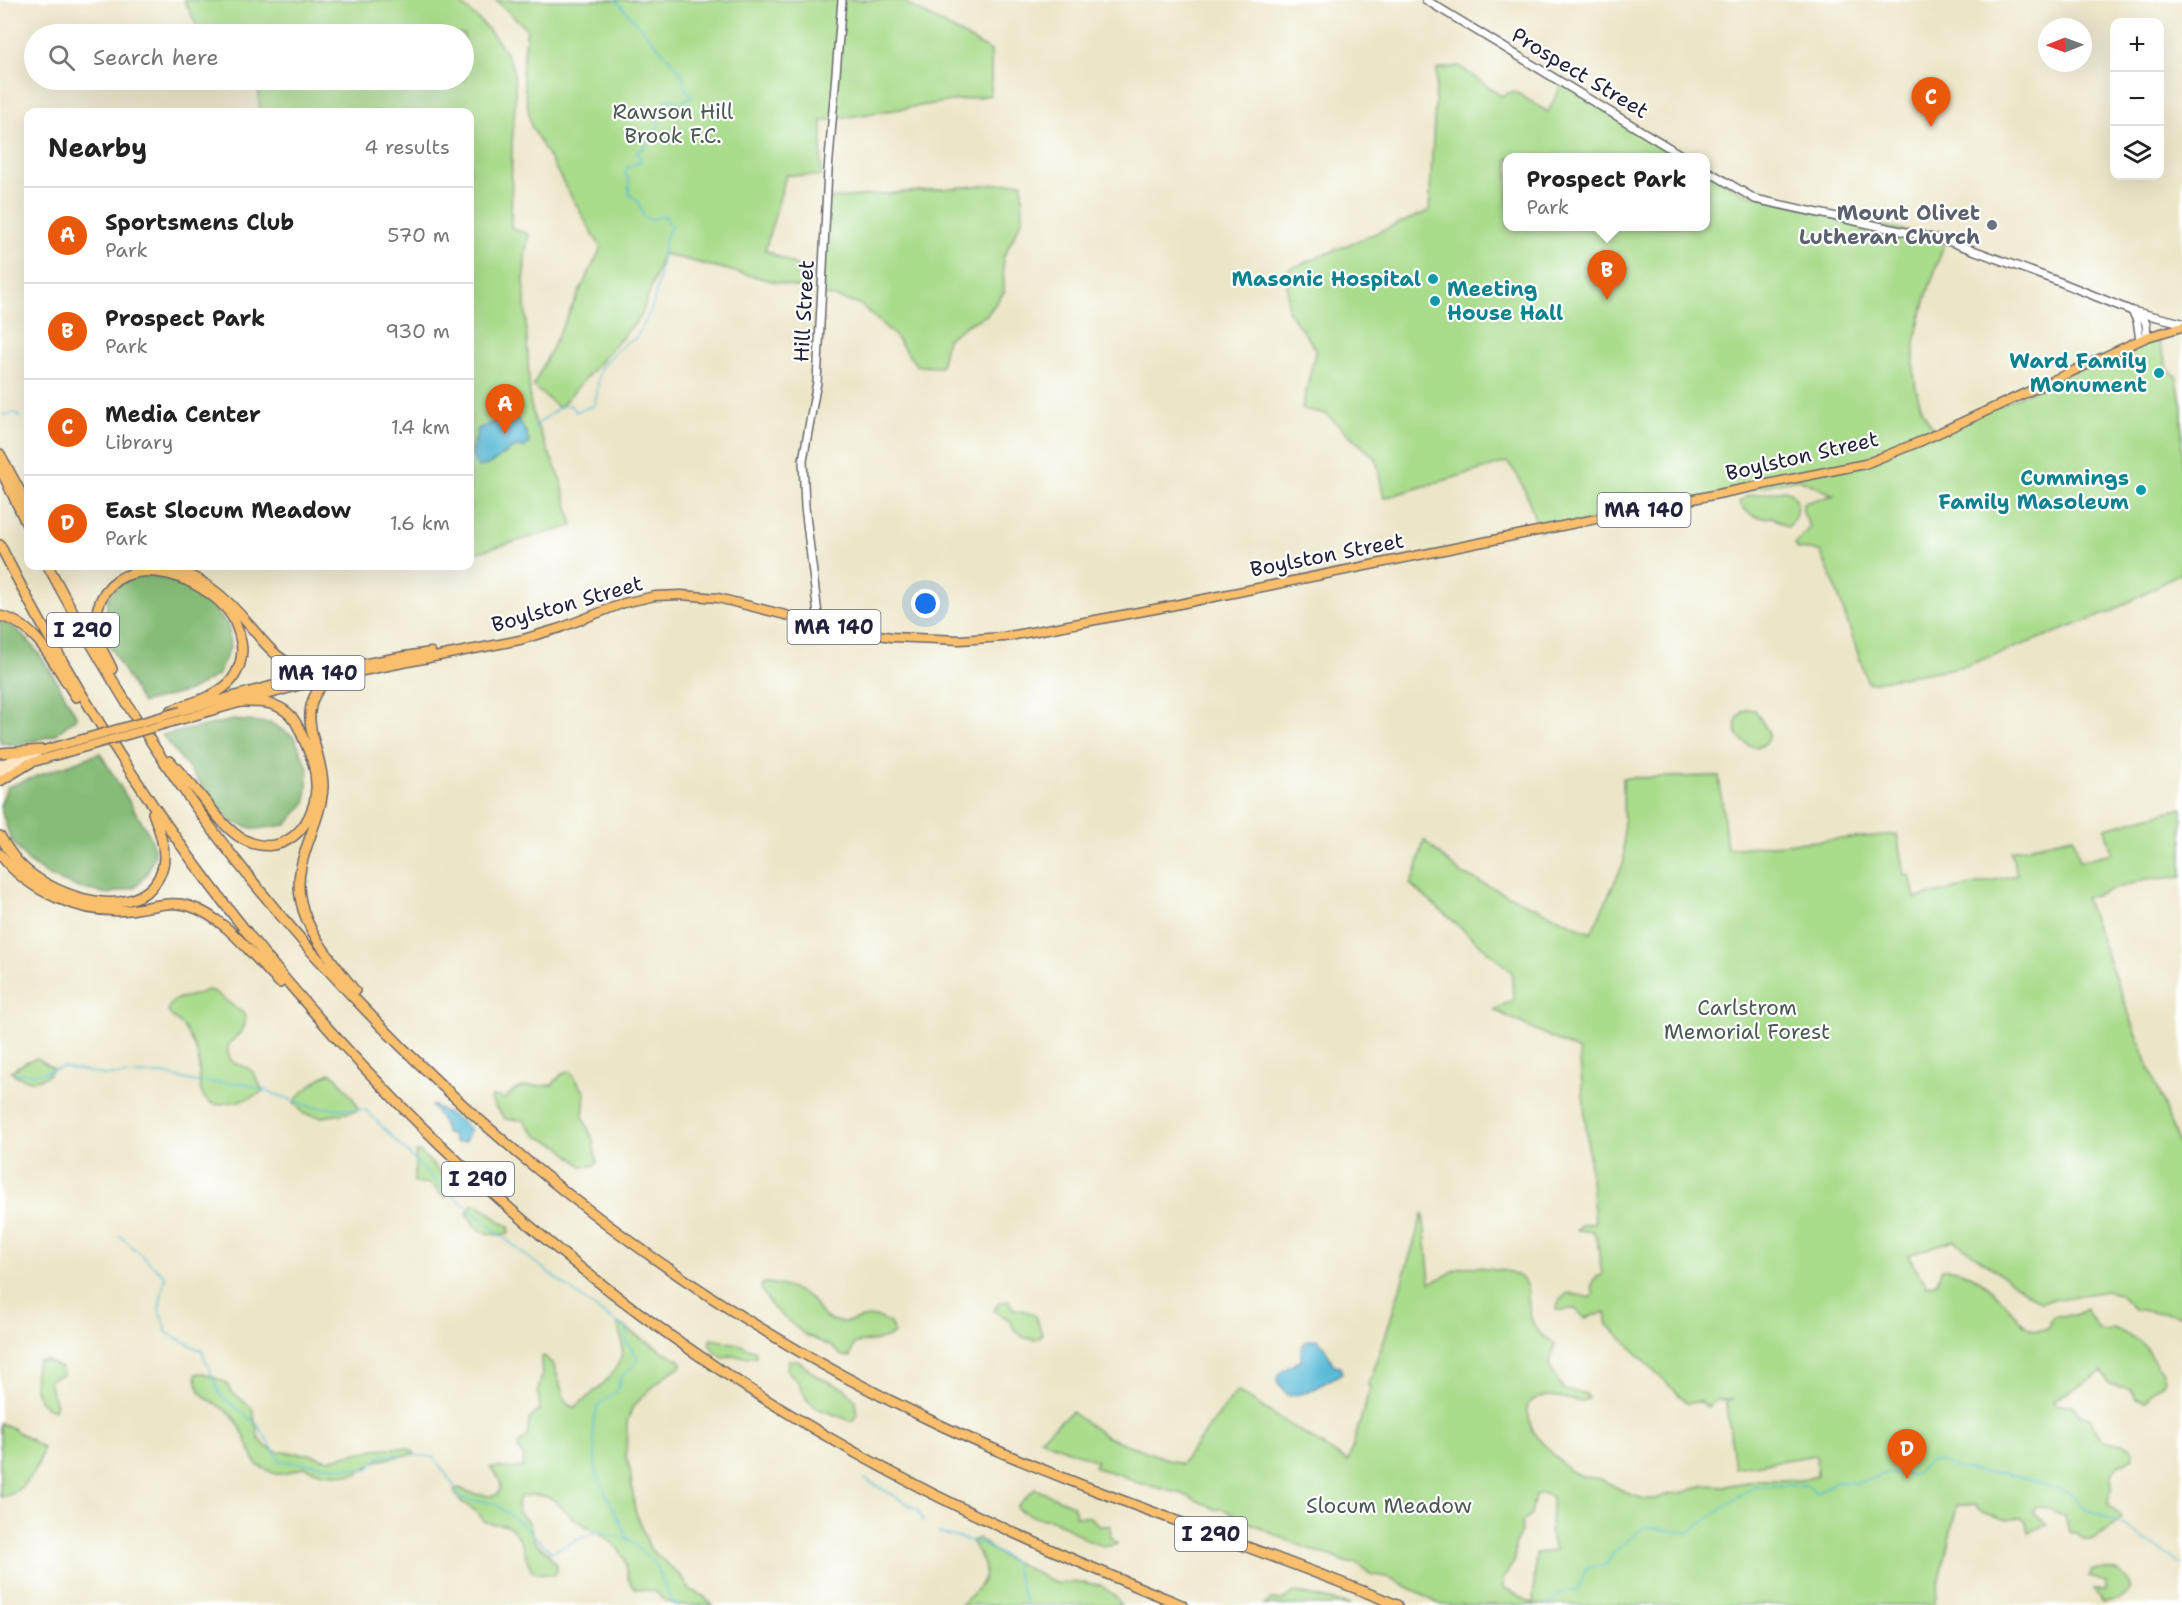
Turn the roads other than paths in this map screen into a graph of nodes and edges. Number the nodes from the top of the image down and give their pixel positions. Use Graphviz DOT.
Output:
graph roads {
  1 [pos="842,0"];
  2 [pos="1426,0"];
  3 [pos="1678,153"];
  4 [pos="1710,172"];
  5 [pos="2132,311"];
  6 [pos="2142,314"];
  7 [pos="2182,325"];
  8 [pos="2144,338"];
  9 [pos="0,454"];
  10 [pos="0,468"];
  11 [pos="24,499"];
  12 [pos="24,519"];
  13 [pos="0,545"];
  14 [pos="50,570"];
  15 [pos="172,570"];
  16 [pos="0,616"];
  17 [pos="819,623"];
  18 [pos="341,671"];
  19 [pos="240,702"];
  20 [pos="181,712"];
  21 [pos="133,713"];
  22 [pos="158,718"];
  23 [pos="102,729"];
  24 [pos="149,738"];
  25 [pos="0,753"];
  26 [pos="45,754"];
  27 [pos="30,763"];
  28 [pos="0,764"];
  29 [pos="0,772"];
  30 [pos="0,781"];
  31 [pos="148,799"];
  32 [pos="0,836"];
  33 [pos="0,854"];
  34 [pos="377,1022"];
  35 [pos="329,1031"];
  36 [pos="1182,1605"];
  37 [pos="1397,1605"];
  1 -- 17 [label="street, Hill Street"];
  2 -- 3 [label="street, Prospect Street"];
  4 -- 5 [label="street"];
  5 -- 6 [label="street"];
  5 -- 8 [label="street"];
  6 -- 7 [label="street"];
  6 -- 8 [label="street"];
  7 -- 8 [label="main road, Boylston Street / MA 140"];
  8 -- 17 [label="main road, Boylston Street / MA 140"];
  9 -- 11 [label="highway"];
  10 -- 12 [label="highway"];
  13 -- 23 [label="highway, I 290"];
  14 -- 21 [label="highway, I 290"];
  15 -- 18 [label="highway"];
  16 -- 23 [label="highway"];
  17 -- 18 [label="main road, Boylston Street / MA 140"];
  18 -- 19 [label="main road, Boylston Street / MA 140"];
  18 -- 20 [label="main road, Boylston Street / MA 140"];
  18 -- 34 [label="highway"];
  19 -- 20 [label="main road, Boylston Street / MA 140"];
  19 -- 24 [label="highway"];
  20 -- 21 [label="highway"];
  20 -- 22 [label="highway, bridge"];
  20 -- 26 [label="main road, Boylston Street / MA 140, bridge"];
  21 -- 24 [label="highway, I 290"];
  22 -- 26 [label="main road, Boylston Street / MA 140, bridge"];
  23 -- 31 [label="highway, I 290"];
  24 -- 34 [label="highway, I 290"];
  25 -- 26 [label="highway"];
  26 -- 27 [label="main road, Boylston Street / MA 140"];
  26 -- 28 [label="main road, Boylston Street / MA 140"];
  27 -- 29 [label="main road, Boylston Street / MA 140"];
  27 -- 30 [label="highway"];
  31 -- 32 [label="highway"];
  31 -- 35 [label="highway, I 290"];
  33 -- 35 [label="highway"];
  34 -- 37 [label="highway, I 290"];
  35 -- 36 [label="highway, I 290"];
}
